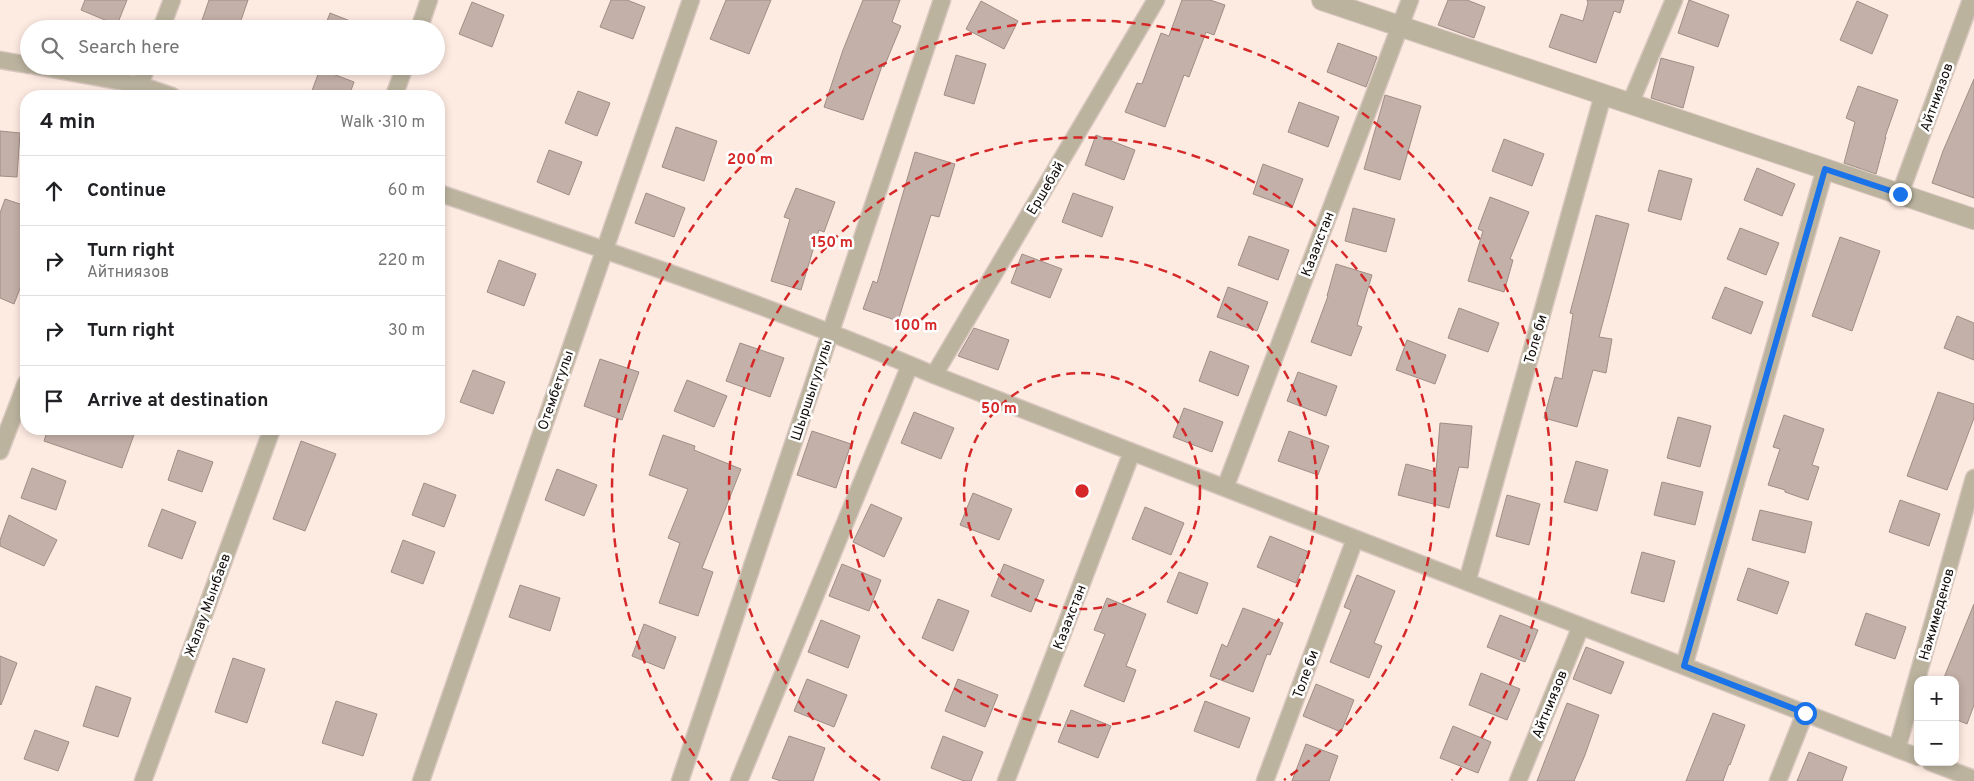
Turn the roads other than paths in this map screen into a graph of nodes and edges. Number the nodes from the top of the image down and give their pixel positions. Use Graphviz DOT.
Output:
graph roads {
  1 [pos="172,0"];
  2 [pos="429,0"];
  3 [pos="691,0"];
  4 [pos="942,0"];
  5 [pos="1156,0"];
  6 [pos="1322,0"];
  7 [pos="1410,0"];
  8 [pos="1674,0"];
  9 [pos="1971,0"];
  10 [pos="164,20"];
  11 [pos="422,20"];
  12 [pos="1400,26"];
  13 [pos="0,60"];
  14 [pos="20,63"];
  15 [pos="74,75"];
  16 [pos="144,75"];
  17 [pos="402,75"];
  18 [pos="138,90"];
  19 [pos="396,90"];
  20 [pos="1603,95"];
  21 [pos="1630,104"];
  22 [pos="1825,169"];
  23 [pos="1900,194"];
  24 [pos="445,195"];
  25 [pos="1974,219"];
  26 [pos="603,250"];
  27 [pos="830,332"];
  28 [pos="910,365"];
  29 [pos="934,375"];
  30 [pos="20,398"];
  31 [pos="270,435"];
  32 [pos="0,451"];
  33 [pos="1132,452"];
  34 [pos="1974,478"];
  35 [pos="1225,488"];
  36 [pos="1355,538"];
  37 [pos="1467,582"];
  38 [pos="1581,626"];
  39 [pos="1684,666"];
  40 [pos="1805,713"];
  41 [pos="1897,749"];
  42 [pos="1914,755"];
  43 [pos="1940,766"];
  44 [pos="1974,779"];
  45 [pos="143,781"];
  46 [pos="421,781"];
  47 [pos="680,781"];
  48 [pos="739,781"];
  49 [pos="1006,781"];
  50 [pos="1265,781"];
  51 [pos="1518,781"];
  52 [pos="1778,781"];
  1 -- 10 [label="street"];
  2 -- 11 [label="street"];
  3 -- 26 [label="street, Отембетулы"];
  4 -- 27 [label="street, Шыршыгулулы"];
  5 -- 29 [label="street, Ершебай"];
  6 -- 12 [label="street"];
  7 -- 12 [label="street, Казахстан"];
  8 -- 21 [label="street"];
  9 -- 23 [label="street, Айтниязов"];
  12 -- 20 [label="street"];
  12 -- 35 [label="street, Казахстан"];
  13 -- 14 [label="street"];
  15 -- 18 [label="street"];
  16 -- 18 [label="street"];
  17 -- 19 [label="street"];
  20 -- 21 [label="street"];
  20 -- 37 [label="street, Толе би"];
  21 -- 22 [label="street"];
  22 -- 23 [label="street"];
  22 -- 39 [label="street"];
  23 -- 25 [label="street"];
  24 -- 26 [label="street"];
  26 -- 27 [label="street"];
  26 -- 46 [label="street, Отембетулы"];
  27 -- 28 [label="street"];
  27 -- 47 [label="street, Шыршыгулулы"];
  28 -- 29 [label="street"];
  28 -- 48 [label="street"];
  29 -- 33 [label="street"];
  30 -- 32 [label="street"];
  31 -- 45 [label="street, Жалау Мынбаев"];
  33 -- 35 [label="street"];
  33 -- 49 [label="street, Казахстан"];
  34 -- 41 [label="street, Нажимеденов"];
  35 -- 36 [label="street"];
  36 -- 37 [label="street"];
  36 -- 50 [label="street, Толе би"];
  37 -- 38 [label="street"];
  38 -- 39 [label="street"];
  38 -- 51 [label="street, Айтниязов"];
  39 -- 40 [label="street"];
  40 -- 41 [label="street"];
  40 -- 52 [label="street"];
  41 -- 42 [label="street"];
  43 -- 44 [label="street"];
}
